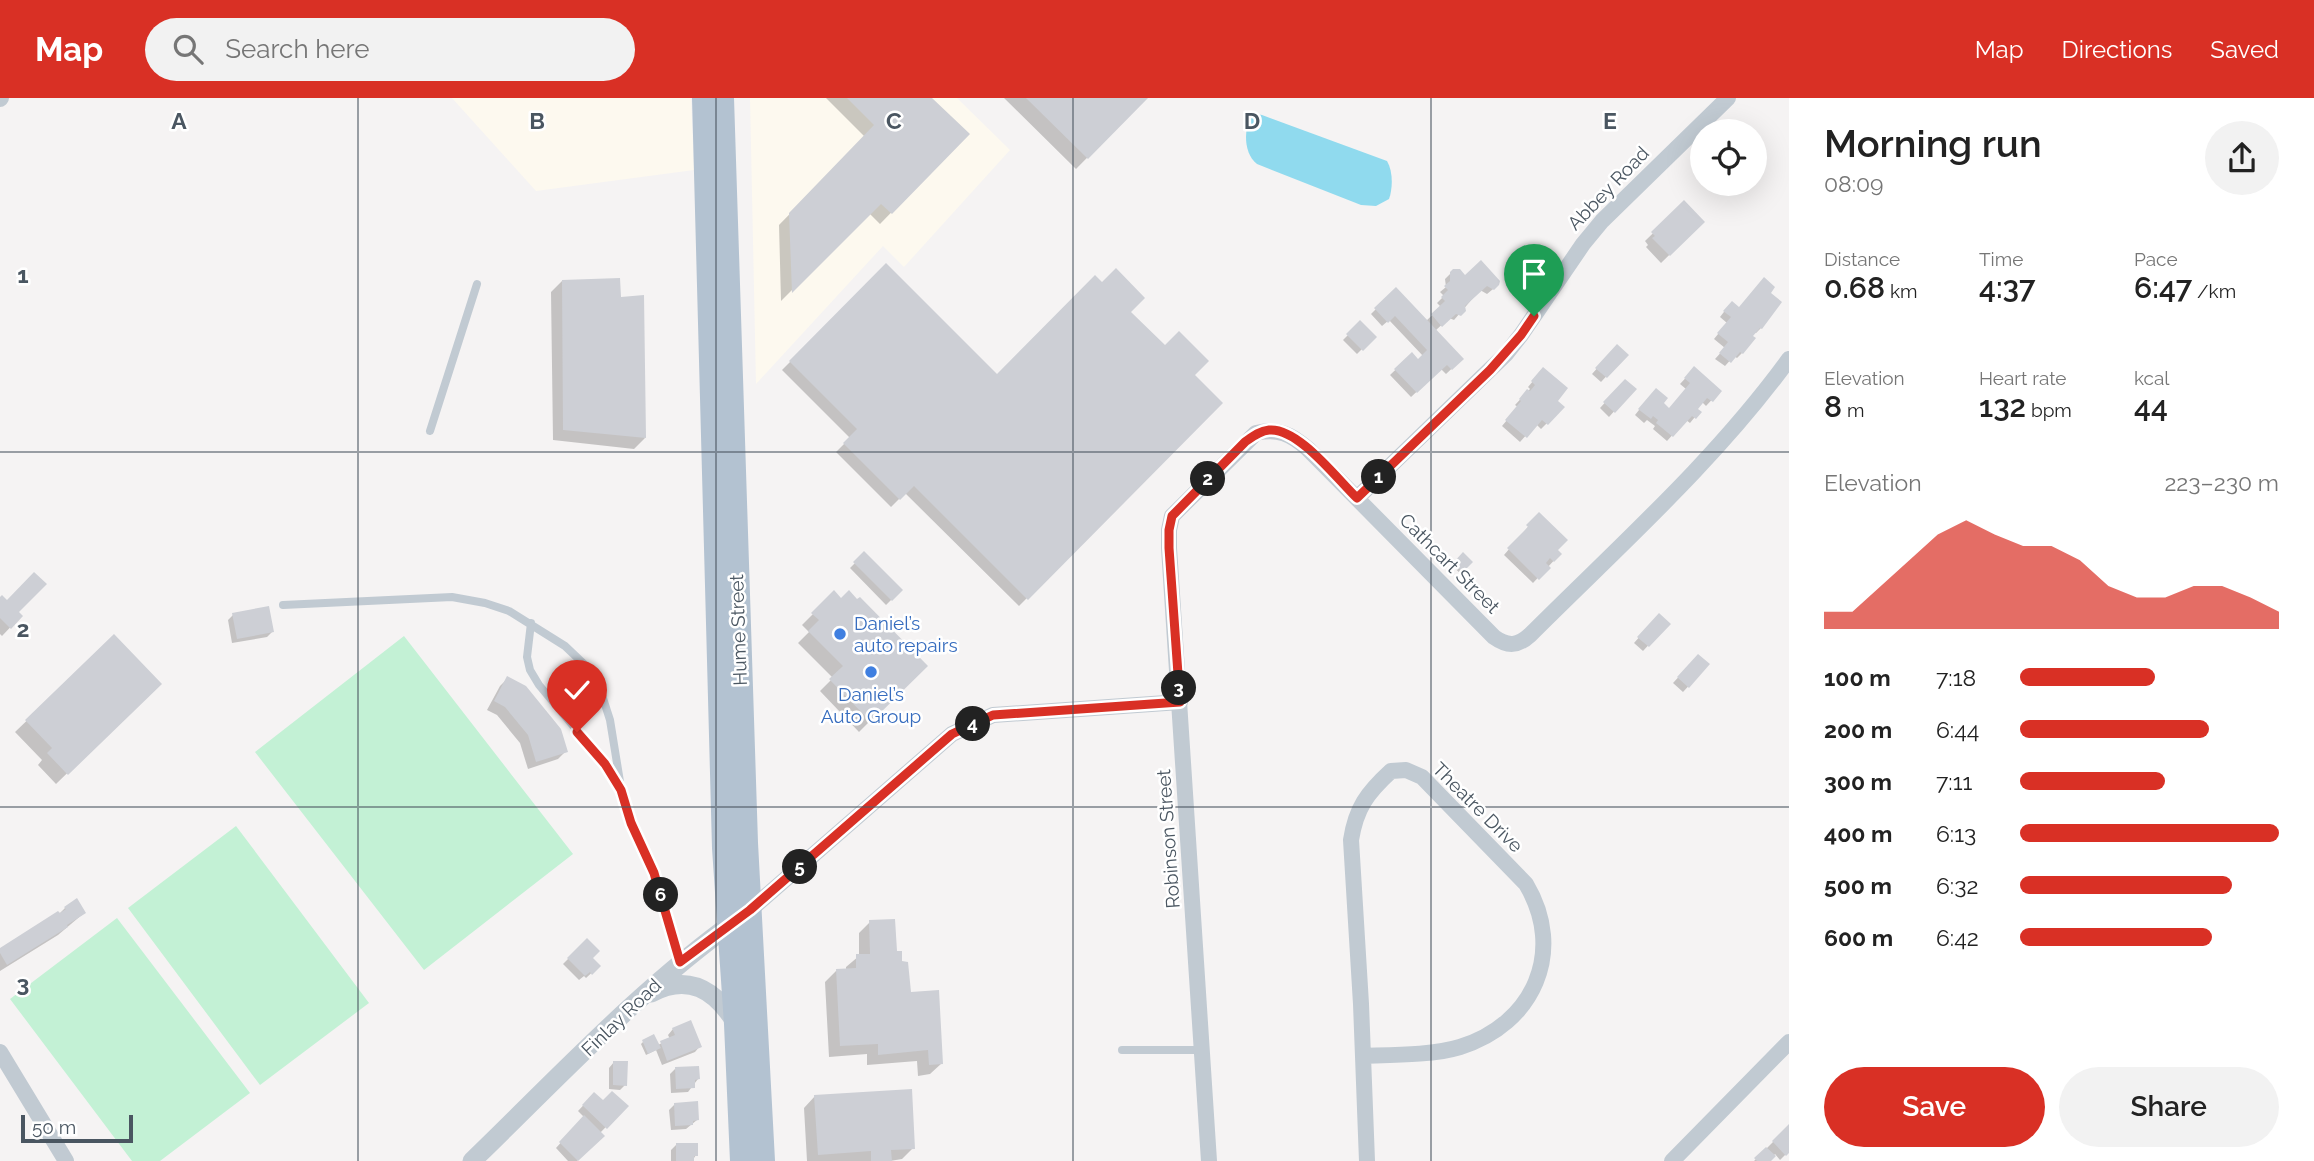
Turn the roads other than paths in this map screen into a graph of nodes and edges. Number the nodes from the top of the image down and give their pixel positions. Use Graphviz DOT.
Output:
graph roads {
  1 [pos="704,98"];
  2 [pos="722,98"];
  3 [pos="1728,98"];
  4 [pos="477,284"];
  5 [pos="1789,359"];
  6 [pos="430,431"];
  7 [pos="1357,498"];
  8 [pos="1172,516"];
  9 [pos="283,605"];
  10 [pos="531,623"];
  11 [pos="1180,702"];
  12 [pos="621,790"];
  13 [pos="750,910"];
  14 [pos="729,925"];
  15 [pos="680,962"];
  16 [pos="640,999"];
  17 [pos="736,1024"];
  18 [pos="1789,1042"];
  19 [pos="1122,1049"];
  20 [pos="1202,1050"];
  21 [pos="0,1052"];
  22 [pos="1363,1056"];
  23 [pos="479,1159"];
  24 [pos="66,1161"];
  25 [pos="742,1161"];
  26 [pos="763,1161"];
  27 [pos="1209,1161"];
  28 [pos="1367,1161"];
  29 [pos="1672,1161"];
  1 -- 14 [label="main road, Hume Street"];
  2 -- 13 [label="main road, Hume Street"];
  3 -- 7 [label="street, Abbey Road"];
  4 -- 6 [label="lane"];
  5 -- 7 [label="street, Cathcart Street"];
  7 -- 8 [label="street, Cathcart Street"];
  8 -- 11 [label="street, Robinson Street"];
  9 -- 10 [label="lane"];
  10 -- 12 [label="lane"];
  10 -- 12 [label="lane"];
  11 -- 13 [label="street, Finlay Road"];
  11 -- 20 [label="street, Robinson Street"];
  12 -- 15 [label="lane"];
  13 -- 14 [label="street, Finlay Road"];
  13 -- 26 [label="main road, Hume Street"];
  14 -- 15 [label="street, Finlay Road"];
  14 -- 17 [label="main road, Hume Street"];
  15 -- 16 [label="street, Finlay Road"];
  16 -- 17 [label="street"];
  16 -- 23 [label="street, Finlay Road"];
  17 -- 25 [label="main road, Hume Street"];
  18 -- 29 [label="street"];
  19 -- 20 [label="lane"];
  20 -- 27 [label="street, Robinson Street"];
  21 -- 24 [label="street"];
  22 -- 22 [label="street, Theatre Drive"];
  22 -- 28 [label="street, Theatre Drive"];
}
